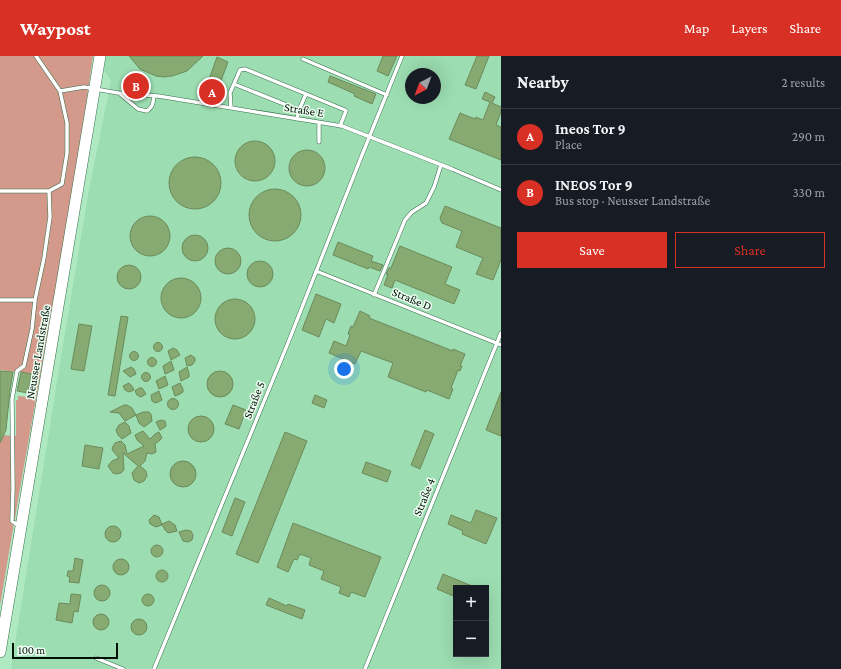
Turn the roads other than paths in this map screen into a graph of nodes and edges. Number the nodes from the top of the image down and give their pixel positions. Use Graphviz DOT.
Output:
graph roads {
  1 [pos="36,56"];
  2 [pos="100,56"];
  3 [pos="402,56"];
  4 [pos="303,59"];
  5 [pos="234,84"];
  6 [pos="94,89"];
  7 [pos="60,91"];
  8 [pos="118,92"];
  9 [pos="306,94"];
  10 [pos="387,95"];
  11 [pos="154,96"];
  12 [pos="231,108"];
  13 [pos="299,110"];
  14 [pos="297,119"];
  15 [pos="319,123"];
  16 [pos="340,126"];
  17 [pos="369,137"];
  18 [pos="319,142"];
  19 [pos="441,165"];
  20 [pos="501,190"];
  21 [pos="0,191"];
  22 [pos="49,191"];
  23 [pos="316,271"];
  24 [pos="374,295"];
  25 [pos="0,300"];
  26 [pos="35,300"];
  27 [pos="501,332"];
  28 [pos="499,344"];
  29 [pos="21,528"];
  30 [pos="0,652"];
  31 [pos="96,658"];
  32 [pos="123,669"];
  33 [pos="154,669"];
  34 [pos="365,669"];
  1 -- 7 [label="lane"];
  2 -- 6 [label="main road, Neusser Landstraße"];
  3 -- 10 [label="lane, Straße 5"];
  4 -- 10 [label="lane"];
  5 -- 9 [label="lane"];
  5 -- 12 [label="lane"];
  5 -- 13 [label="lane"];
  6 -- 7 [label="lane, Straße E"];
  6 -- 8 [label="lane, Straße E"];
  6 -- 29 [label="main road, Neusser Landstraße"];
  7 -- 22 [label="lane"];
  8 -- 11 [label="lane, Straße E"];
  8 -- 11 [label="lane"];
  9 -- 13 [label="lane"];
  9 -- 16 [label="lane"];
  10 -- 17 [label="lane, Straße 5"];
  11 -- 12 [label="lane, Straße E"];
  12 -- 14 [label="lane, Straße E"];
  13 -- 14 [label="lane"];
  14 -- 15 [label="lane, Straße E"];
  15 -- 16 [label="lane, Straße E"];
  15 -- 18 [label="lane"];
  16 -- 17 [label="lane, Straße E"];
  17 -- 19 [label="lane, Straße E"];
  17 -- 23 [label="lane, Straße 5"];
  19 -- 20 [label="lane, Straße E"];
  19 -- 24 [label="lane"];
  21 -- 22 [label="lane"];
  22 -- 26 [label="lane"];
  23 -- 24 [label="lane, Straße D"];
  23 -- 33 [label="lane, Straße 5"];
  24 -- 28 [label="lane, Straße D"];
  25 -- 26 [label="lane"];
  26 -- 29 [label="lane"];
  27 -- 28 [label="lane, Straße 4"];
  28 -- 34 [label="lane, Straße 4"];
  29 -- 30 [label="main road, Neusser Landstraße"];
  31 -- 32 [label="lane"];
}
